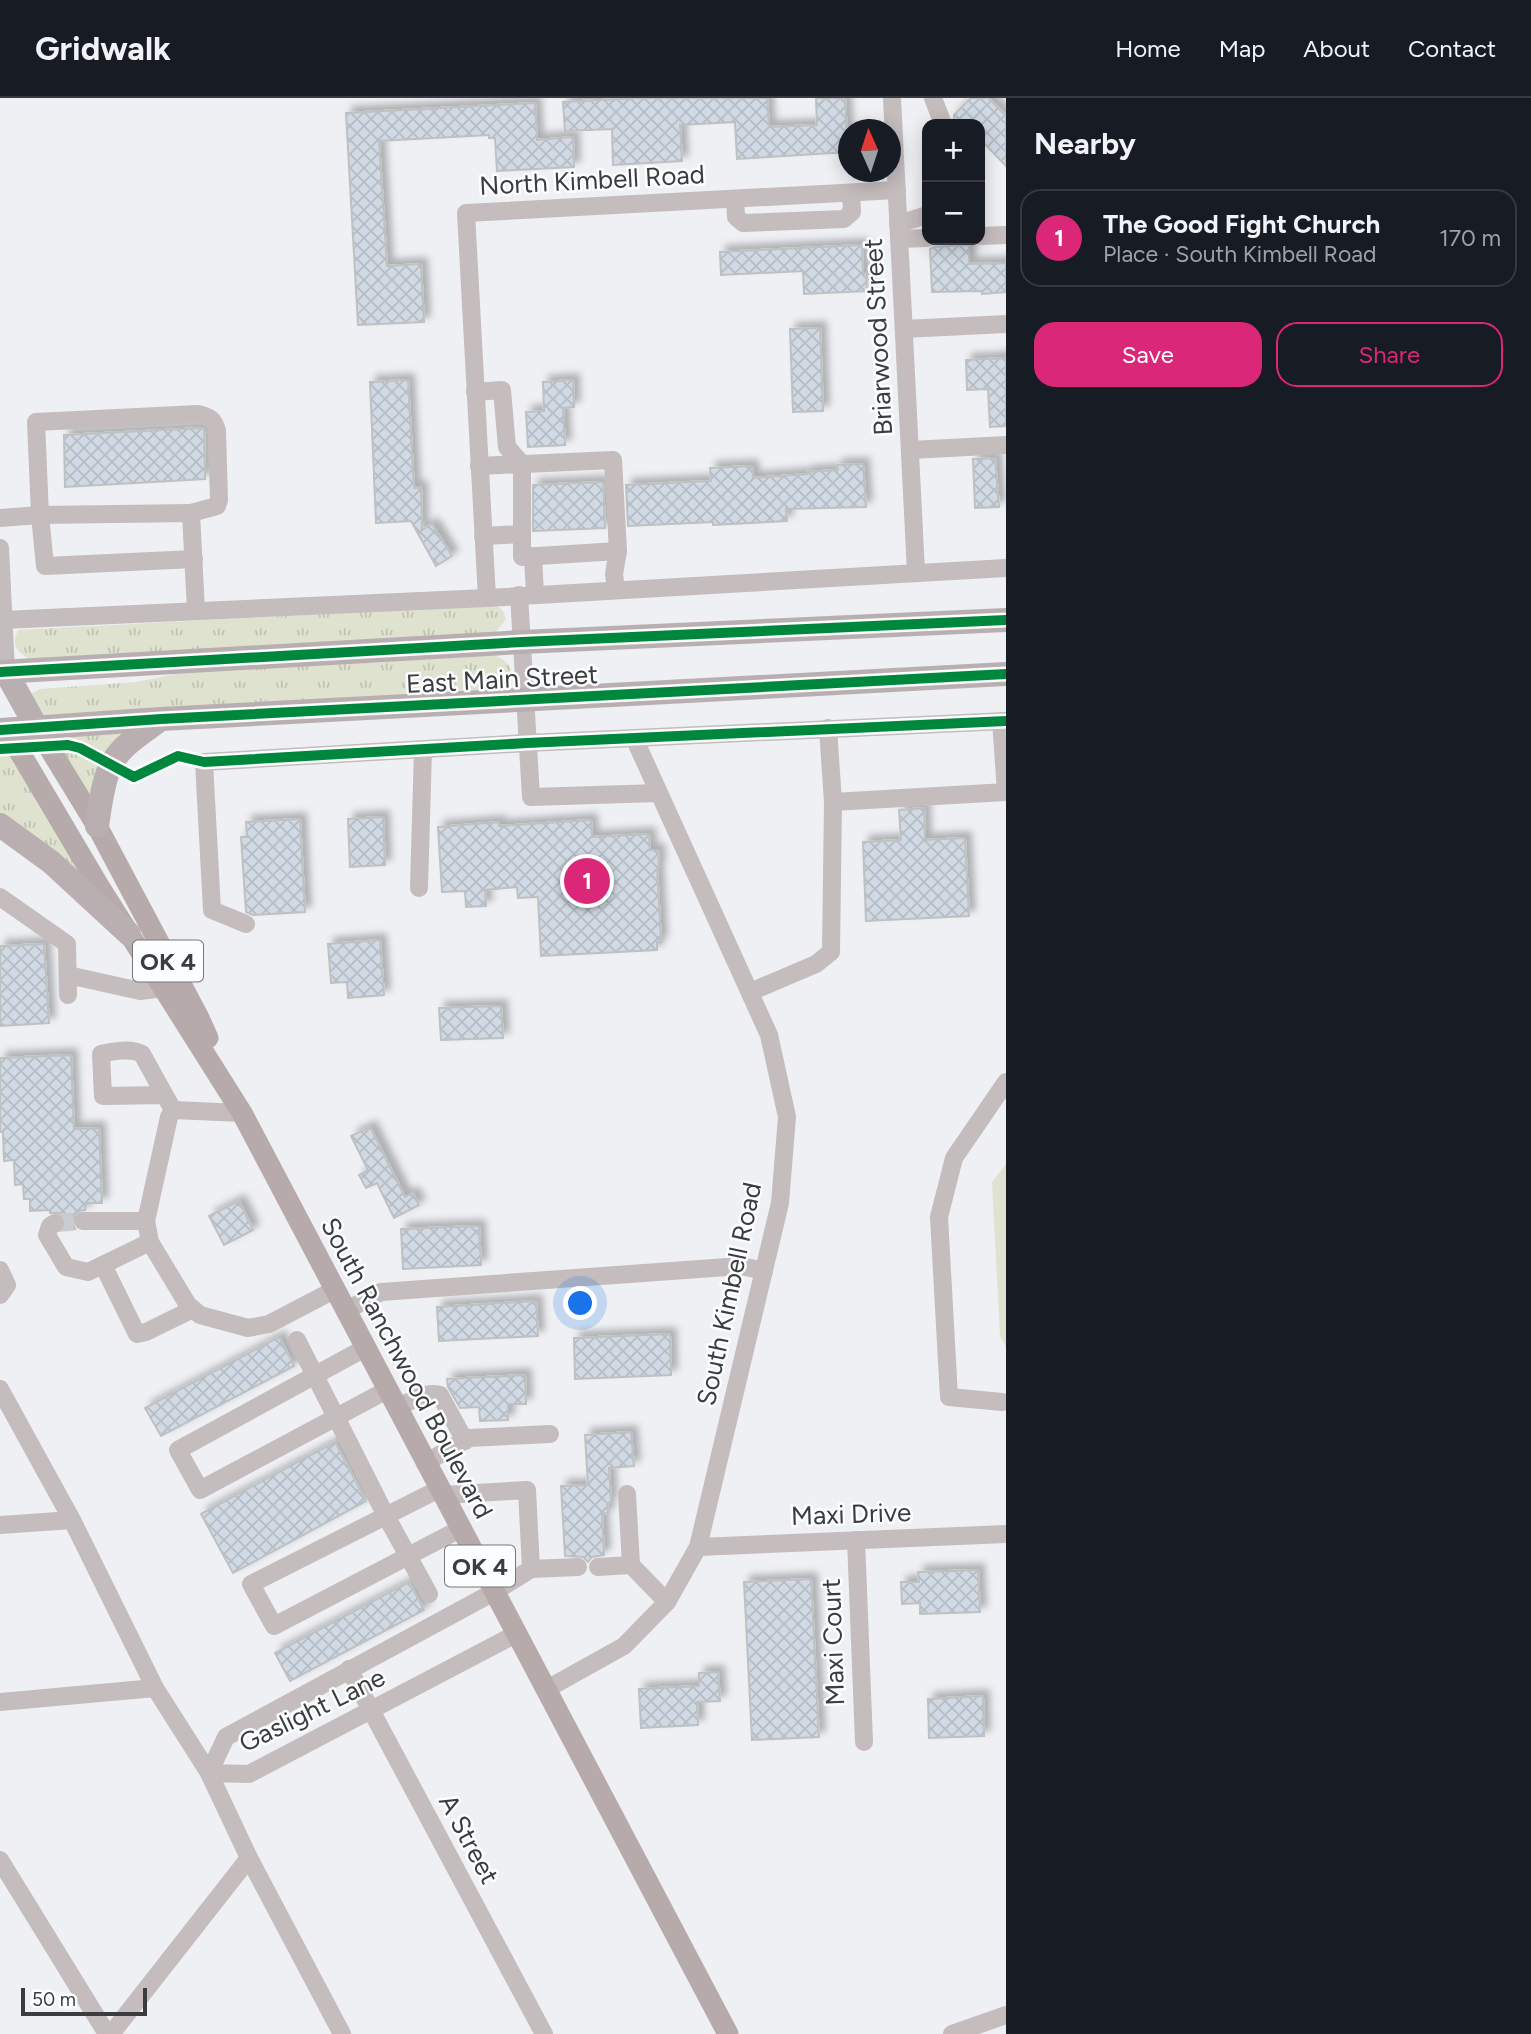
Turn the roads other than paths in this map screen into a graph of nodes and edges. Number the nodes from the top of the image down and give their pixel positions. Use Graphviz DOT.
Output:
graph roads {
  1 [pos="892,98"];
  2 [pos="933,98"];
  3 [pos="941,119"];
  4 [pos="897,190"];
  5 [pos="851,193"];
  6 [pos="734,199"];
  7 [pos="922,218"];
  8 [pos="899,232"];
  9 [pos="1006,235"];
  10 [pos="985,236"];
  11 [pos="922,237"];
  12 [pos="1006,324"];
  13 [pos="904,329"];
  14 [pos="475,392"];
  15 [pos="505,421"];
  16 [pos="477,422"];
  17 [pos="1006,445"];
  18 [pos="911,450"];
  19 [pos="522,464"];
  20 [pos="480,466"];
  21 [pos="191,513"];
  22 [pos="40,515"];
  23 [pos="0,518"];
  24 [pos="522,534"];
  25 [pos="483,536"];
  26 [pos="0,548"];
  27 [pos="618,551"];
  28 [pos="533,556"];
  29 [pos="194,559"];
  30 [pos="1006,568"];
  31 [pos="916,572"];
  32 [pos="616,590"];
  33 [pos="527,594"];
  34 [pos="487,598"];
  35 [pos="196,611"];
  36 [pos="3,620"];
  37 [pos="1006,620"];
  38 [pos="522,642"];
  39 [pos="3,672"];
  40 [pos="1006,674"];
  41 [pos="526,701"];
  42 [pos="161,719"];
  43 [pos="1004,721"];
  44 [pos="2,726"];
  45 [pos="37,728"];
  46 [pos="828,728"];
  47 [pos="635,740"];
  48 [pos="527,743"];
  49 [pos="423,750"];
  50 [pos="658,793"];
  51 [pos="833,802"];
  52 [pos="0,825"];
  53 [pos="97,826"];
  54 [pos="419,888"];
  55 [pos="0,897"];
  56 [pos="246,924"];
  57 [pos="129,934"];
  58 [pos="68,975"];
  59 [pos="163,988"];
  60 [pos="750,992"];
  61 [pos="68,995"];
  62 [pos="1006,1082"];
  63 [pos="237,1106"];
  64 [pos="83,1221"];
  65 [pos="146,1221"];
  66 [pos="54,1223"];
  67 [pos="150,1242"];
  68 [pos="103,1265"];
  69 [pos="0,1270"];
  70 [pos="764,1271"];
  71 [pos="334,1290"];
  72 [pos="0,1294"];
  73 [pos="193,1309"];
  74 [pos="345,1311"];
  75 [pos="297,1340"];
  76 [pos="365,1348"];
  77 [pos="314,1376"];
  78 [pos="0,1389"];
  79 [pos="392,1399"];
  80 [pos="1002,1402"];
  81 [pos="335,1418"];
  82 [pos="550,1434"];
  83 [pos="464,1441"];
  84 [pos="425,1463"];
  85 [pos="441,1492"];
  86 [pos="627,1494"];
  87 [pos="386,1516"];
  88 [pos="72,1520"];
  89 [pos="0,1525"];
  90 [pos="460,1529"];
  91 [pos="1006,1534"];
  92 [pos="856,1540"];
  93 [pos="698,1547"];
  94 [pos="408,1556"];
  95 [pos="631,1566"];
  96 [pos="578,1567"];
  97 [pos="598,1567"];
  98 [pos="531,1569"];
  99 [pos="494,1592"];
  100 [pos="429,1594"];
  101 [pos="667,1602"];
  102 [pos="516,1634"];
  103 [pos="349,1669"];
  104 [pos="155,1688"];
  105 [pos="545,1690"];
  106 [pos="0,1702"];
  107 [pos="371,1711"];
  108 [pos="863,1742"];
  109 [pos="209,1773"];
  110 [pos="249,1858"];
  111 [pos="0,1860"];
  112 [pos="1006,2015"];
  113 [pos="340,2033"];
  114 [pos="109,2034"];
  115 [pos="544,2034"];
  116 [pos="728,2034"];
  117 [pos="952,2034"];
  1 -- 4 [label="street, Briarwood Street"];
  2 -- 3 [label="street"];
  4 -- 5 [label="street, North Kimbell Road"];
  4 -- 8 [label="street, Briarwood Street"];
  5 -- 6 [label="street, North Kimbell Road"];
  5 -- 6 [label="street"];
  6 -- 14 [label="street, North Kimbell Road"];
  7 -- 8 [label="street"];
  8 -- 11 [label="street"];
  8 -- 13 [label="street, Briarwood Street"];
  9 -- 10 [label="street"];
  12 -- 13 [label="street"];
  13 -- 18 [label="street, Briarwood Street"];
  14 -- 15 [label="street"];
  14 -- 16 [label="street, North Kimbell Road"];
  15 -- 16 [label="street"];
  15 -- 19 [label="street"];
  16 -- 20 [label="street, North Kimbell Road"];
  17 -- 18 [label="street"];
  18 -- 31 [label="street, Briarwood Street"];
  19 -- 20 [label="street"];
  19 -- 24 [label="street"];
  19 -- 27 [label="street"];
  20 -- 25 [label="street, North Kimbell Road"];
  21 -- 22 [label="street"];
  21 -- 22 [label="street"];
  21 -- 29 [label="street"];
  22 -- 23 [label="street"];
  22 -- 29 [label="street"];
  24 -- 25 [label="street"];
  24 -- 28 [label="street"];
  25 -- 34 [label="street, North Kimbell Road"];
  26 -- 36 [label="street"];
  27 -- 28 [label="street"];
  27 -- 32 [label="street"];
  28 -- 33 [label="street"];
  29 -- 35 [label="street"];
  30 -- 31 [label="street"];
  31 -- 32 [label="street"];
  32 -- 33 [label="street"];
  33 -- 34 [label="street"];
  33 -- 38 [label="street"];
  34 -- 35 [label="street"];
  35 -- 36 [label="street"];
  36 -- 39 [label="street"];
  37 -- 38 [label="highway, East Main Street"];
  38 -- 39 [label="highway, East Main Street"];
  38 -- 41 [label="street"];
  39 -- 45 [label="highway, OK 4"];
  40 -- 41 [label="highway, East Main Street"];
  41 -- 42 [label="highway, East Main Street"];
  41 -- 48 [label="street"];
  42 -- 45 [label="highway, East Main Street"];
  42 -- 53 [label="highway"];
  43 -- 46 [label="street"];
  43 -- 51 [label="street"];
  44 -- 45 [label="highway, East Main Street"];
  44 -- 57 [label="main road, South Ranchwood Boulevard"];
  45 -- 53 [label="main road, South Ranchwood Boulevard / OK 4"];
  46 -- 47 [label="street"];
  46 -- 51 [label="street"];
  47 -- 48 [label="street"];
  47 -- 50 [label="street, South Kimbell Road"];
  48 -- 49 [label="street"];
  48 -- 50 [label="street"];
  49 -- 54 [label="street"];
  49 -- 56 [label="street"];
  50 -- 60 [label="street, South Kimbell Road"];
  51 -- 60 [label="street"];
  52 -- 57 [label="highway, OK 4"];
  53 -- 63 [label="main road, South Ranchwood Boulevard / OK 4"];
  55 -- 58 [label="street"];
  57 -- 59 [label="main road, South Ranchwood Boulevard / OK 4"];
  58 -- 59 [label="street"];
  58 -- 61 [label="street"];
  59 -- 63 [label="main road, South Ranchwood Boulevard / OK 4"];
  60 -- 70 [label="street, South Kimbell Road"];
  62 -- 80 [label="street"];
  63 -- 65 [label="street"];
  63 -- 71 [label="main road, South Ranchwood Boulevard / OK 4"];
  64 -- 65 [label="street"];
  65 -- 67 [label="street"];
  66 -- 68 [label="street"];
  67 -- 68 [label="street"];
  67 -- 73 [label="street"];
  68 -- 73 [label="street"];
  69 -- 72 [label="street"];
  70 -- 74 [label="street"];
  70 -- 93 [label="street, South Kimbell Road"];
  71 -- 73 [label="street"];
  71 -- 74 [label="main road, South Ranchwood Boulevard / OK 4"];
  74 -- 76 [label="main road, South Ranchwood Boulevard / OK 4"];
  75 -- 77 [label="street"];
  76 -- 77 [label="street"];
  76 -- 79 [label="main road, South Ranchwood Boulevard / OK 4"];
  77 -- 81 [label="street"];
  77 -- 81 [label="street"];
  78 -- 88 [label="street"];
  79 -- 81 [label="street"];
  79 -- 83 [label="street"];
  79 -- 84 [label="main road, South Ranchwood Boulevard / OK 4"];
  81 -- 87 [label="street"];
  82 -- 83 [label="street"];
  83 -- 84 [label="street"];
  84 -- 85 [label="main road, South Ranchwood Boulevard / OK 4"];
  85 -- 87 [label="street"];
  85 -- 90 [label="main road, South Ranchwood Boulevard / OK 4"];
  85 -- 98 [label="street"];
  86 -- 95 [label="street"];
  87 -- 94 [label="street"];
  87 -- 94 [label="street"];
  88 -- 89 [label="street"];
  88 -- 104 [label="street"];
  90 -- 94 [label="street"];
  90 -- 99 [label="main road, South Ranchwood Boulevard / OK 4"];
  91 -- 92 [label="street, Maxi Drive"];
  92 -- 93 [label="street, Maxi Drive"];
  92 -- 108 [label="street, Maxi Court"];
  93 -- 101 [label="street, South Kimbell Road"];
  94 -- 100 [label="street"];
  95 -- 97 [label="street"];
  95 -- 101 [label="street"];
  96 -- 98 [label="street"];
  98 -- 99 [label="street, Gaslight Lane"];
  99 -- 102 [label="main road, South Ranchwood Boulevard / OK 4"];
  99 -- 103 [label="street, Gaslight Lane"];
  101 -- 105 [label="street, South Kimbell Road"];
  102 -- 105 [label="main road, South Ranchwood Boulevard / OK 4"];
  102 -- 107 [label="street, Gaslight Lane"];
  103 -- 107 [label="street, A Street"];
  103 -- 109 [label="street, Gaslight Lane"];
  104 -- 106 [label="street"];
  104 -- 109 [label="street"];
  105 -- 116 [label="main road, South Ranchwood Boulevard / OK 4"];
  107 -- 109 [label="street, Gaslight Lane"];
  107 -- 115 [label="street, A Street"];
  109 -- 110 [label="street"];
  110 -- 113 [label="street"];
  110 -- 114 [label="street"];
  111 -- 114 [label="street"];
  112 -- 117 [label="street"];
}
